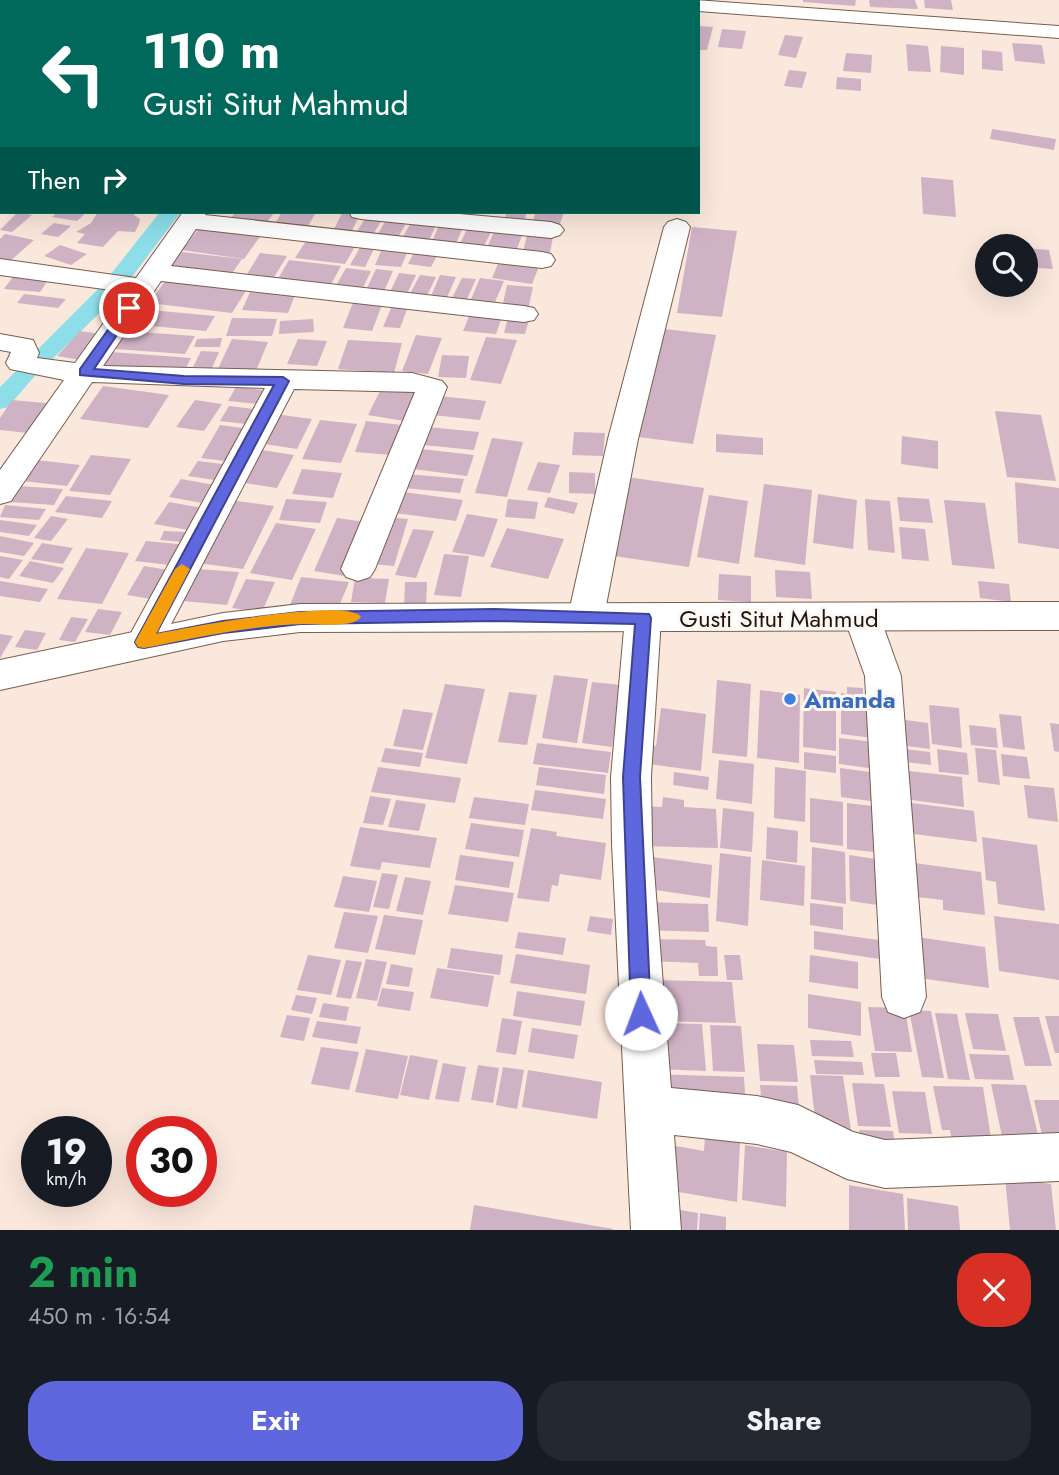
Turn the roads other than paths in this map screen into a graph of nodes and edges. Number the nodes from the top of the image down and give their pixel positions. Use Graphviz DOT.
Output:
graph roads {
  1 [pos="700,5"];
  2 [pos="860,9"];
  3 [pos="1059,32"];
  4 [pos="382,214"];
  5 [pos="192,216"];
  6 [pos="677,227"];
  7 [pos="551,230"];
  8 [pos="542,260"];
  9 [pos="0,267"];
  10 [pos="143,281"];
  11 [pos="524,314"];
  12 [pos="0,342"];
  13 [pos="85,372"];
  14 [pos="283,381"];
  15 [pos="0,493"];
  16 [pos="358,569"];
  17 [pos="586,616"];
  18 [pos="1059,616"];
  19 [pos="862,617"];
  20 [pos="643,618"];
  21 [pos="144,642"];
  22 [pos="0,675"];
  23 [pos="904,997"];
  24 [pos="647,1109"];
  25 [pos="1059,1157"];
  26 [pos="656,1230"];
  1 -- 2 [label="street"];
  2 -- 3 [label="street"];
  4 -- 7 [label="street"];
  5 -- 8 [label="street"];
  5 -- 10 [label="street"];
  6 -- 17 [label="street"];
  9 -- 10 [label="street"];
  10 -- 11 [label="street"];
  10 -- 13 [label="street"];
  12 -- 13 [label="street"];
  13 -- 14 [label="street"];
  13 -- 15 [label="street"];
  14 -- 16 [label="street"];
  14 -- 21 [label="street"];
  17 -- 20 [label="highway, Gusti Situt Mahmud"];
  17 -- 21 [label="highway, Gusti Situt Mahmud"];
  18 -- 19 [label="highway, Gusti Situt Mahmud"];
  19 -- 20 [label="highway, Gusti Situt Mahmud"];
  19 -- 23 [label="street"];
  20 -- 24 [label="street"];
  21 -- 22 [label="highway, Gusti Situt Mahmud"];
  24 -- 25 [label="street"];
  24 -- 26 [label="street"];
}
